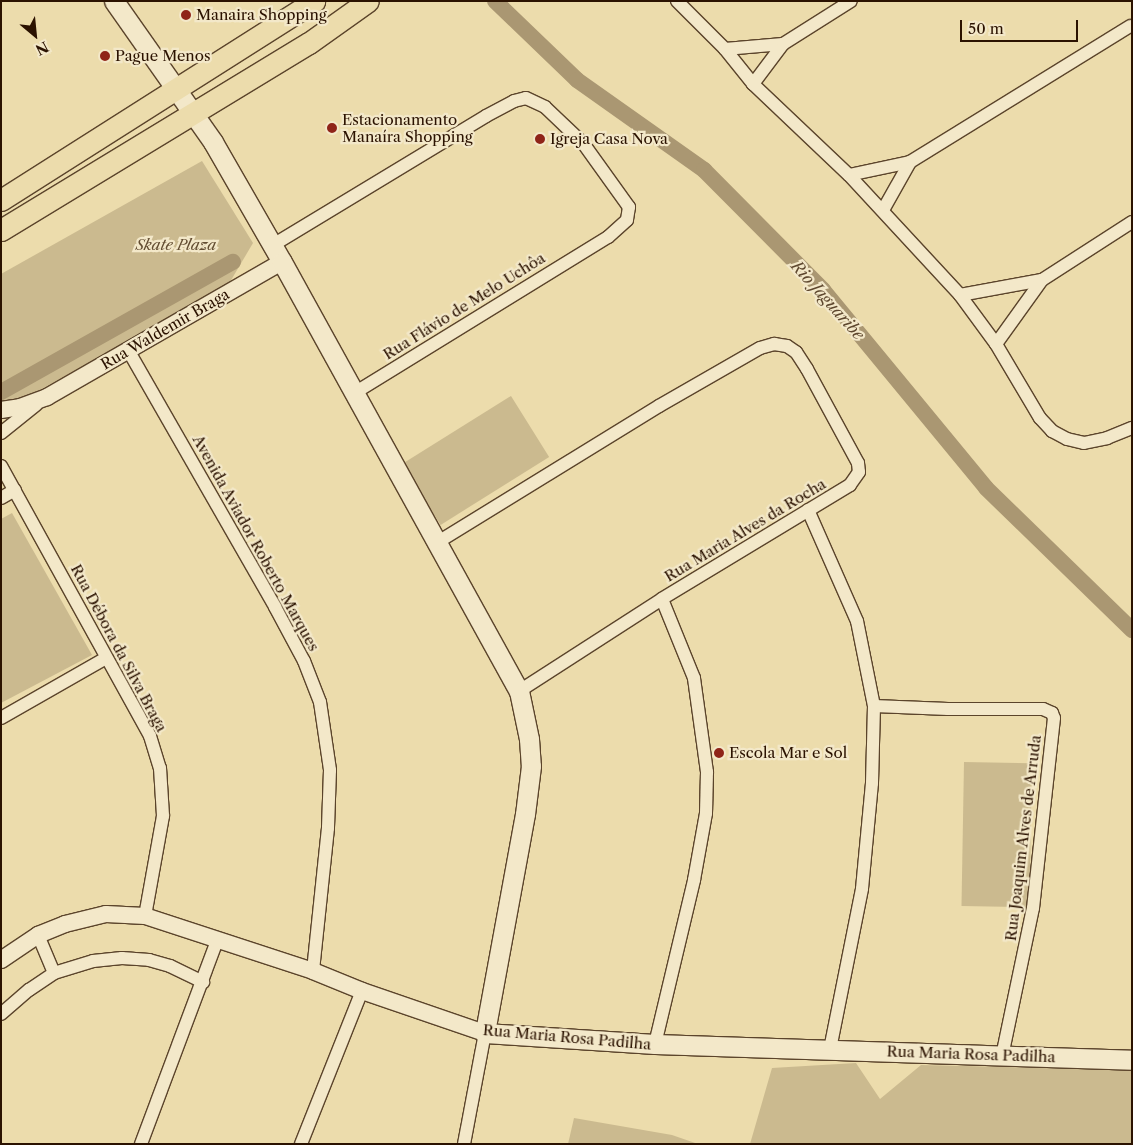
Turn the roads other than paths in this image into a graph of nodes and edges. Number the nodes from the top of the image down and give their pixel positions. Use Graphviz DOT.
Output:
graph roads {
  1 [pos="114,1"];
  2 [pos="314,1"];
  3 [pos="368,1"];
  4 [pos="676,1"];
  5 [pos="851,1"];
  6 [pos="1130,26"];
  7 [pos="783,44"];
  8 [pos="725,50"];
  9 [pos="753,84"];
  10 [pos="178,90"];
  11 [pos="194,114"];
  12 [pos="910,162"];
  13 [pos="849,175"];
  14 [pos="1,200"];
  15 [pos="883,210"];
  16 [pos="1132,222"];
  17 [pos="1,230"];
  18 [pos="278,254"];
  19 [pos="1042,280"];
  20 [pos="960,295"];
  21 [pos="996,344"];
  22 [pos="128,350"];
  23 [pos="354,393"];
  24 [pos="47,397"];
  25 [pos="1,410"];
  26 [pos="1132,428"];
  27 [pos="1,433"];
  28 [pos="1,466"];
  29 [pos="15,490"];
  30 [pos="1,498"];
  31 [pos="808,510"];
  32 [pos="438,542"];
  33 [pos="662,599"];
  34 [pos="106,658"];
  35 [pos="519,691"];
  36 [pos="874,706"];
  37 [pos="1,718"];
  38 [pos="146,916"];
  39 [pos="38,935"];
  40 [pos="217,941"];
  41 [pos="1,960"];
  42 [pos="313,971"];
  43 [pos="54,973"];
  44 [pos="203,982"];
  45 [pos="362,991"];
  46 [pos="1,1014"];
  47 [pos="485,1032"];
  48 [pos="655,1044"];
  49 [pos="830,1049"];
  50 [pos="1002,1056"];
  51 [pos="1132,1060"];
  52 [pos="141,1144"];
  53 [pos="301,1144"];
  54 [pos="464,1144"];
  1 -- 10 [label="main road"];
  2 -- 10 [label="main road"];
  3 -- 11 [label="main road"];
  4 -- 8 [label="street"];
  5 -- 7 [label="street"];
  6 -- 12 [label="street"];
  7 -- 8 [label="street"];
  7 -- 9 [label="street"];
  8 -- 9 [label="street"];
  9 -- 13 [label="street"];
  10 -- 11 [label="main road"];
  10 -- 14 [label="main road"];
  11 -- 17 [label="main road"];
  11 -- 18 [label="main road"];
  12 -- 13 [label="street"];
  12 -- 15 [label="street"];
  13 -- 15 [label="street"];
  15 -- 20 [label="street"];
  16 -- 19 [label="street"];
  18 -- 22 [label="street, Rua Waldemir Braga"];
  18 -- 23 [label="main road"];
  18 -- 23 [label="street, Rua Flávio de Melo Uchôa"];
  19 -- 20 [label="street"];
  19 -- 21 [label="street"];
  20 -- 21 [label="street"];
  21 -- 26 [label="street"];
  22 -- 24 [label="street, Rua Waldemir Braga"];
  22 -- 42 [label="street, Avenida Aviador Roberto Marques"];
  23 -- 32 [label="main road"];
  24 -- 25 [label="street, Rua Waldemir Braga"];
  24 -- 27 [label="street, Rua Waldemir Braga"];
  28 -- 29 [label="street, Rua Débora da Silva Braga"];
  29 -- 30 [label="street"];
  29 -- 34 [label="street, Rua Débora da Silva Braga"];
  31 -- 32 [label="street, Rua Maria Alves da Rocha"];
  31 -- 33 [label="street, Rua Maria Alves da Rocha"];
  31 -- 36 [label="street"];
  32 -- 35 [label="main road"];
  33 -- 35 [label="street, Rua Maria Alves da Rocha"];
  33 -- 48 [label="street"];
  34 -- 37 [label="street"];
  34 -- 38 [label="street, Rua Débora da Silva Braga"];
  35 -- 47 [label="main road"];
  36 -- 49 [label="street"];
  36 -- 50 [label="street, Rua Joaquim Alves de Arruda"];
  38 -- 39 [label="street, Rua Maria Rosa Padilha"];
  38 -- 40 [label="street, Rua Maria Rosa Padilha"];
  39 -- 41 [label="street, Rua Maria Rosa Padilha"];
  39 -- 43 [label="street"];
  40 -- 42 [label="street, Rua Maria Rosa Padilha"];
  40 -- 44 [label="street"];
  42 -- 45 [label="street, Rua Maria Rosa Padilha"];
  43 -- 44 [label="street"];
  43 -- 46 [label="street"];
  44 -- 52 [label="street"];
  45 -- 47 [label="street, Rua Maria Rosa Padilha"];
  45 -- 53 [label="street"];
  47 -- 48 [label="main road, Rua Maria Rosa Padilha"];
  47 -- 54 [label="street"];
  48 -- 49 [label="main road, Rua Maria Rosa Padilha"];
  49 -- 50 [label="main road, Rua Maria Rosa Padilha"];
  50 -- 51 [label="main road, Rua Maria Rosa Padilha"];
}
